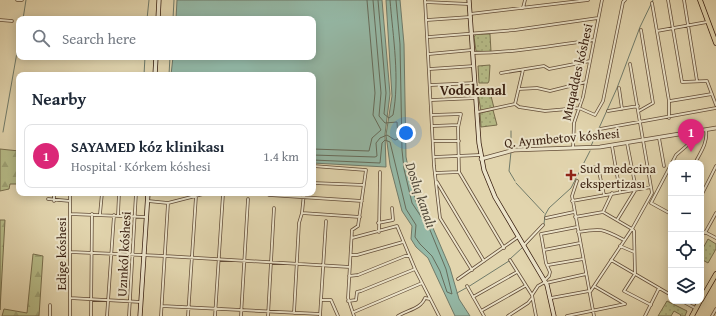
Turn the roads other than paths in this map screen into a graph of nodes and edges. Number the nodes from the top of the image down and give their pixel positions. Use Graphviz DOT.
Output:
graph roads {
  1 [pos="17,0"];
  2 [pos="22,0"];
  3 [pos="159,0"];
  4 [pos="525,0"];
  5 [pos="588,0"];
  6 [pos="602,0"];
  7 [pos="625,0"];
  8 [pos="668,0"];
  9 [pos="684,0"];
  10 [pos="700,0"];
  11 [pos="425,1"];
  12 [pos="469,2"];
  13 [pos="652,3"];
  14 [pos="523,8"];
  15 [pos="158,16"];
  16 [pos="470,16"];
  17 [pos="598,18"];
  18 [pos="0,20"];
  19 [pos="427,20"];
  20 [pos="12,21"];
  21 [pos="708,22"];
  22 [pos="688,25"];
  23 [pos="673,28"];
  24 [pos="641,30"];
  25 [pos="657,31"];
  26 [pos="471,33"];
  27 [pos="428,36"];
  28 [pos="594,40"];
  29 [pos="716,43"];
  30 [pos="473,51"];
  31 [pos="429,54"];
  32 [pos="156,60"];
  33 [pos="590,61"];
  34 [pos="630,64"];
  35 [pos="474,66"];
  36 [pos="430,69"];
  37 [pos="524,70"];
  38 [pos="155,72"];
  39 [pos="500,73"];
  40 [pos="697,81"];
  41 [pos="586,82"];
  42 [pos="475,83"];
  43 [pos="431,85"];
  44 [pos="619,88"];
  45 [pos="519,89"];
  46 [pos="712,94"];
  47 [pos="476,98"];
  48 [pos="432,100"];
  49 [pos="669,101"];
  50 [pos="515,104"];
  51 [pos="716,105"];
  52 [pos="638,106"];
  53 [pos="579,108"];
  54 [pos="716,108"];
  55 [pos="622,109"];
  56 [pos="608,111"];
  57 [pos="638,111"];
  58 [pos="477,112"];
  59 [pos="432,115"];
  60 [pos="669,118"];
  61 [pos="640,122"];
  62 [pos="458,125"];
  63 [pos="433,126"];
  64 [pos="716,128"];
  65 [pos="600,129"];
  66 [pos="706,130"];
  67 [pos="692,132"];
  68 [pos="659,138"];
  69 [pos="643,140"];
  70 [pos="433,141"];
  71 [pos="459,141"];
  72 [pos="627,143"];
  73 [pos="612,146"];
  74 [pos="573,148"];
  75 [pos="434,157"];
  76 [pos="459,157"];
  77 [pos="480,157"];
  78 [pos="698,160"];
  79 [pos="316,166"];
  80 [pos="664,166"];
  81 [pos="716,166"];
  82 [pos="583,168"];
  83 [pos="380,172"];
  84 [pos="459,172"];
  85 [pos="435,173"];
  86 [pos="436,181"];
  87 [pos="577,181"];
  88 [pos="316,182"];
  89 [pos="364,185"];
  90 [pos="651,187"];
  91 [pos="636,189"];
  92 [pos="704,190"];
  93 [pos="620,192"];
  94 [pos="612,193"];
  95 [pos="604,195"];
  96 [pos="54,196"];
  97 [pos="70,196"];
  98 [pos="102,196"];
  99 [pos="119,196"];
  100 [pos="136,196"];
  101 [pos="148,196"];
  102 [pos="196,196"];
  103 [pos="223,196"];
  104 [pos="286,196"];
  105 [pos="304,197"];
  106 [pos="248,199"];
  107 [pos="48,200"];
  108 [pos="54,201"];
  109 [pos="70,201"];
  110 [pos="147,201"];
  111 [pos="362,201"];
  112 [pos="572,201"];
  113 [pos="168,203"];
  114 [pos="274,208"];
  115 [pos="392,208"];
  116 [pos="574,212"];
  117 [pos="603,212"];
  118 [pos="668,212"];
  119 [pos="302,213"];
  120 [pos="716,213"];
  121 [pos="70,214"];
  122 [pos="92,214"];
  123 [pos="100,214"];
  124 [pos="114,215"];
  125 [pos="118,215"];
  126 [pos="135,217"];
  127 [pos="360,217"];
  128 [pos="575,217"];
  129 [pos="146,218"];
  130 [pos="546,218"];
  131 [pos="617,220"];
  132 [pos="326,221"];
  133 [pos="378,223"];
  134 [pos="543,225"];
  135 [pos="577,227"];
  136 [pos="632,229"];
  137 [pos="379,232"];
  138 [pos="578,232"];
  139 [pos="706,233"];
  140 [pos="518,237"];
  141 [pos="352,238"];
  142 [pos="716,238"];
  143 [pos="624,240"];
  144 [pos="403,242"];
  145 [pos="580,243"];
  146 [pos="523,246"];
  147 [pos="620,246"];
  148 [pos="504,248"];
  149 [pos="544,250"];
  150 [pos="70,252"];
  151 [pos="92,252"];
  152 [pos="634,252"];
  153 [pos="111,254"];
  154 [pos="133,255"];
  155 [pos="144,255"];
  156 [pos="351,255"];
  157 [pos="165,256"];
  158 [pos="409,256"];
  159 [pos="192,257"];
  160 [pos="218,259"];
  161 [pos="583,259"];
  162 [pos="244,260"];
  163 [pos="510,260"];
  164 [pos="611,260"];
  165 [pos="484,261"];
  166 [pos="271,262"];
  167 [pos="297,263"];
  168 [pos="323,265"];
  169 [pos="548,265"];
  170 [pos="350,267"];
  171 [pos="415,269"];
  172 [pos="472,270"];
  173 [pos="517,272"];
  174 [pos="586,274"];
  175 [pos="635,274"];
  176 [pos="716,274"];
  177 [pos="349,276"];
  178 [pos="458,279"];
  179 [pos="545,282"];
  180 [pos="422,283"];
  181 [pos="466,286"];
  182 [pos="526,286"];
  183 [pos="594,286"];
  184 [pos="659,288"];
  185 [pos="589,291"];
  186 [pos="668,293"];
  187 [pos="704,295"];
  188 [pos="532,296"];
  189 [pos="473,297"];
  190 [pos="70,298"];
  191 [pos="90,298"];
  192 [pos="551,298"];
  193 [pos="430,299"];
  194 [pos="108,300"];
  195 [pos="321,300"];
  196 [pos="130,301"];
  197 [pos="348,301"];
  198 [pos="141,302"];
  199 [pos="687,304"];
  200 [pos="699,304"];
  201 [pos="50,305"];
  202 [pos="650,305"];
  203 [pos="162,306"];
  204 [pos="189,307"];
  205 [pos="215,308"];
  206 [pos="696,309"];
  207 [pos="716,309"];
  208 [pos="241,310"];
  209 [pos="593,310"];
  210 [pos="481,311"];
  211 [pos="268,312"];
  212 [pos="284,312"];
  213 [pos="354,312"];
  214 [pos="294,313"];
  215 [pos="320,315"];
  216 [pos="50,316"];
  217 [pos="70,316"];
  218 [pos="91,316"];
  219 [pos="107,316"];
  220 [pos="129,316"];
  221 [pos="140,316"];
  222 [pos="161,316"];
  223 [pos="188,316"];
  224 [pos="215,316"];
  225 [pos="241,316"];
  226 [pos="268,316"];
  227 [pos="284,316"];
  228 [pos="338,316"];
  229 [pos="354,316"];
  230 [pos="398,316"];
  231 [pos="439,316"];
  232 [pos="484,316"];
  233 [pos="508,316"];
  234 [pos="536,316"];
  235 [pos="554,316"];
  236 [pos="567,316"];
  237 [pos="594,316"];
  238 [pos="645,316"];
  239 [pos="692,316"];
  240 [pos="712,316"];
  1 -- 2 [label="street"];
  3 -- 15 [label="main road"];
  4 -- 14 [label="street"];
  5 -- 14 [label="street"];
  6 -- 17 [label="street, Muqaddes kóshesi"];
  7 -- 53 [label="street"];
  8 -- 23 [label="street"];
  9 -- 22 [label="street"];
  10 -- 21 [label="main road"];
  11 -- 12 [label="street"];
  11 -- 19 [label="street"];
  12 -- 16 [label="main road"];
  13 -- 25 [label="street"];
  14 -- 16 [label="street"];
  16 -- 19 [label="street"];
  16 -- 26 [label="main road"];
  17 -- 26 [label="street"];
  17 -- 28 [label="street, Muqaddes kóshesi"];
  18 -- 20 [label="street"];
  19 -- 27 [label="street"];
  21 -- 22 [label="street"];
  21 -- 29 [label="main road"];
  22 -- 23 [label="street"];
  22 -- 40 [label="street"];
  23 -- 25 [label="street"];
  23 -- 40 [label="street"];
  24 -- 57 [label="street"];
  25 -- 49 [label="street"];
  26 -- 27 [label="street"];
  26 -- 30 [label="main road"];
  27 -- 31 [label="street"];
  28 -- 30 [label="street"];
  28 -- 33 [label="street, Muqaddes kóshesi"];
  30 -- 31 [label="street"];
  30 -- 35 [label="main road"];
  31 -- 36 [label="street"];
  32 -- 38 [label="main road"];
  33 -- 37 [label="street"];
  33 -- 41 [label="street, Muqaddes kóshesi"];
  34 -- 52 [label="street"];
  35 -- 36 [label="street"];
  35 -- 42 [label="main road"];
  36 -- 43 [label="street"];
  37 -- 39 [label="street"];
  37 -- 45 [label="street"];
  40 -- 46 [label="street"];
  41 -- 45 [label="street"];
  41 -- 53 [label="street, Muqaddes kóshesi"];
  42 -- 43 [label="street"];
  42 -- 47 [label="main road"];
  43 -- 48 [label="street"];
  44 -- 55 [label="street"];
  45 -- 50 [label="street"];
  46 -- 49 [label="street"];
  46 -- 51 [label="street"];
  47 -- 48 [label="street"];
  47 -- 58 [label="main road"];
  48 -- 59 [label="street"];
  49 -- 60 [label="street"];
  50 -- 53 [label="street"];
  50 -- 58 [label="street"];
  52 -- 55 [label="street"];
  52 -- 57 [label="street"];
  53 -- 74 [label="street, Muqaddes kóshesi"];
  54 -- 60 [label="street"];
  55 -- 56 [label="street"];
  57 -- 61 [label="street"];
  58 -- 77 [label="main road"];
  59 -- 62 [label="street"];
  59 -- 63 [label="street"];
  60 -- 61 [label="street"];
  61 -- 65 [label="street"];
  61 -- 69 [label="street"];
  62 -- 63 [label="street"];
  62 -- 71 [label="street"];
  63 -- 70 [label="street"];
  64 -- 66 [label="street, Q. Ayımbetov kóshesi"];
  66 -- 67 [label="street, Q. Ayımbetov kóshesi"];
  66 -- 78 [label="street"];
  67 -- 68 [label="street, Q. Ayımbetov kóshesi"];
  67 -- 118 [label="street"];
  68 -- 69 [label="street, Q. Ayımbetov kóshesi"];
  68 -- 80 [label="street"];
  69 -- 72 [label="street, Q. Ayımbetov kóshesi"];
  69 -- 90 [label="street"];
  70 -- 71 [label="street"];
  70 -- 75 [label="street"];
  71 -- 76 [label="street"];
  72 -- 73 [label="street, Q. Ayımbetov kóshesi"];
  72 -- 91 [label="street"];
  73 -- 74 [label="street, Q. Ayımbetov kóshesi"];
  73 -- 93 [label="street"];
  74 -- 77 [label="street, Q. Ayımbetov kóshesi"];
  75 -- 76 [label="street"];
  75 -- 85 [label="street"];
  76 -- 77 [label="street"];
  76 -- 84 [label="street"];
  77 -- 140 [label="main road"];
  79 -- 89 [label="street"];
  81 -- 92 [label="street"];
  82 -- 95 [label="street"];
  83 -- 133 [label="street"];
  84 -- 85 [label="street"];
  84 -- 148 [label="street"];
  85 -- 86 [label="street"];
  86 -- 165 [label="street"];
  86 -- 172 [label="street"];
  87 -- 112 [label="street"];
  88 -- 89 [label="street"];
  89 -- 111 [label="street"];
  90 -- 91 [label="street"];
  90 -- 136 [label="street"];
  91 -- 93 [label="street"];
  91 -- 131 [label="street"];
  93 -- 94 [label="street"];
  94 -- 95 [label="street"];
  94 -- 117 [label="street"];
  95 -- 112 [label="street"];
  96 -- 108 [label="street"];
  97 -- 109 [label="street, Edige kóshesi"];
  98 -- 123 [label="street"];
  99 -- 125 [label="street"];
  100 -- 126 [label="street, Uzınkól kóshesi"];
  101 -- 110 [label="main road"];
  102 -- 113 [label="street"];
  102 -- 159 [label="street"];
  103 -- 160 [label="street"];
  104 -- 105 [label="street"];
  105 -- 111 [label="street"];
  105 -- 119 [label="street"];
  106 -- 162 [label="street"];
  107 -- 108 [label="street"];
  108 -- 109 [label="street"];
  109 -- 121 [label="street, Edige kóshesi"];
  110 -- 113 [label="street"];
  110 -- 129 [label="main road"];
  111 -- 127 [label="street"];
  112 -- 116 [label="street"];
  113 -- 157 [label="street"];
  114 -- 166 [label="street"];
  115 -- 133 [label="street"];
  116 -- 128 [label="street"];
  116 -- 130 [label="street"];
  117 -- 128 [label="street"];
  117 -- 131 [label="street"];
  119 -- 127 [label="street"];
  119 -- 167 [label="street"];
  120 -- 139 [label="street"];
  121 -- 122 [label="street"];
  121 -- 150 [label="street, Edige kóshesi"];
  122 -- 123 [label="street"];
  122 -- 151 [label="street"];
  123 -- 124 [label="street"];
  124 -- 125 [label="street"];
  124 -- 153 [label="street"];
  125 -- 126 [label="street"];
  126 -- 129 [label="street"];
  126 -- 154 [label="street, Uzınkól kóshesi"];
  127 -- 141 [label="street"];
  128 -- 135 [label="street"];
  129 -- 155 [label="main road"];
  131 -- 136 [label="street"];
  132 -- 168 [label="street"];
  133 -- 137 [label="street"];
  134 -- 146 [label="street"];
  135 -- 138 [label="street"];
  135 -- 149 [label="street"];
  136 -- 143 [label="street"];
  136 -- 152 [label="street"];
  137 -- 141 [label="street"];
  137 -- 144 [label="street"];
  138 -- 143 [label="street"];
  138 -- 145 [label="street"];
  139 -- 142 [label="street"];
  140 -- 146 [label="main road"];
  140 -- 148 [label="street"];
  141 -- 156 [label="street"];
  143 -- 147 [label="street"];
  144 -- 156 [label="street"];
  144 -- 158 [label="street"];
  145 -- 149 [label="street"];
  145 -- 161 [label="street"];
  146 -- 179 [label="main road"];
  147 -- 152 [label="street"];
  147 -- 164 [label="street"];
  148 -- 165 [label="street"];
  149 -- 169 [label="street"];
  150 -- 151 [label="street"];
  150 -- 190 [label="street, Edige kóshesi"];
  151 -- 153 [label="street"];
  151 -- 191 [label="street"];
  152 -- 175 [label="street"];
  153 -- 154 [label="street"];
  153 -- 194 [label="street"];
  154 -- 155 [label="street"];
  154 -- 196 [label="street, Uzınkól kóshesi"];
  155 -- 157 [label="street"];
  155 -- 198 [label="main road"];
  156 -- 170 [label="street"];
  157 -- 159 [label="street"];
  157 -- 203 [label="street"];
  158 -- 171 [label="street"];
  158 -- 177 [label="street"];
  159 -- 160 [label="street"];
  159 -- 204 [label="street"];
  160 -- 162 [label="street"];
  160 -- 205 [label="street"];
  161 -- 169 [label="street"];
  161 -- 174 [label="street"];
  162 -- 166 [label="street"];
  162 -- 208 [label="street"];
  163 -- 173 [label="street"];
  164 -- 175 [label="street"];
  164 -- 183 [label="street"];
  165 -- 172 [label="street"];
  166 -- 167 [label="street"];
  166 -- 211 [label="street"];
  167 -- 168 [label="street"];
  167 -- 214 [label="street"];
  168 -- 170 [label="street"];
  168 -- 195 [label="street"];
  169 -- 179 [label="street"];
  170 -- 177 [label="street"];
  171 -- 180 [label="street"];
  171 -- 197 [label="street"];
  172 -- 178 [label="street"];
  173 -- 182 [label="street"];
  173 -- 189 [label="street"];
  174 -- 179 [label="street"];
  174 -- 185 [label="street"];
  175 -- 184 [label="street"];
  175 -- 202 [label="street"];
  176 -- 187 [label="main road"];
  177 -- 197 [label="street"];
  179 -- 188 [label="street"];
  179 -- 192 [label="main road"];
  180 -- 193 [label="street"];
  180 -- 213 [label="street"];
  181 -- 189 [label="street"];
  182 -- 188 [label="street"];
  182 -- 210 [label="street"];
  183 -- 185 [label="street"];
  183 -- 209 [label="street"];
  184 -- 186 [label="street"];
  184 -- 202 [label="street"];
  185 -- 192 [label="street"];
  185 -- 209 [label="street"];
  188 -- 233 [label="street"];
  188 -- 234 [label="street"];
  189 -- 210 [label="street"];
  190 -- 191 [label="street"];
  190 -- 217 [label="street, Edige kóshesi"];
  191 -- 194 [label="street"];
  191 -- 218 [label="street"];
  192 -- 235 [label="main road"];
  193 -- 230 [label="street"];
  193 -- 231 [label="street"];
  194 -- 196 [label="street"];
  194 -- 219 [label="street"];
  195 -- 215 [label="street"];
  195 -- 228 [label="street"];
  196 -- 198 [label="street"];
  196 -- 220 [label="street, Uzınkól kóshesi"];
  197 -- 213 [label="street"];
  198 -- 221 [label="main road"];
  199 -- 206 [label="street"];
  200 -- 206 [label="main road"];
  201 -- 216 [label="street"];
  202 -- 238 [label="street"];
  203 -- 204 [label="street"];
  203 -- 222 [label="street"];
  204 -- 205 [label="street"];
  204 -- 223 [label="street"];
  205 -- 208 [label="street"];
  205 -- 224 [label="street"];
  206 -- 239 [label="main road"];
  207 -- 240 [label="street"];
  208 -- 211 [label="street"];
  208 -- 225 [label="street"];
  209 -- 236 [label="street"];
  209 -- 237 [label="street"];
  210 -- 232 [label="street"];
  211 -- 212 [label="street"];
  211 -- 226 [label="street"];
  212 -- 214 [label="street"];
  212 -- 227 [label="street"];
  213 -- 229 [label="street"];
  214 -- 215 [label="street"];
}
